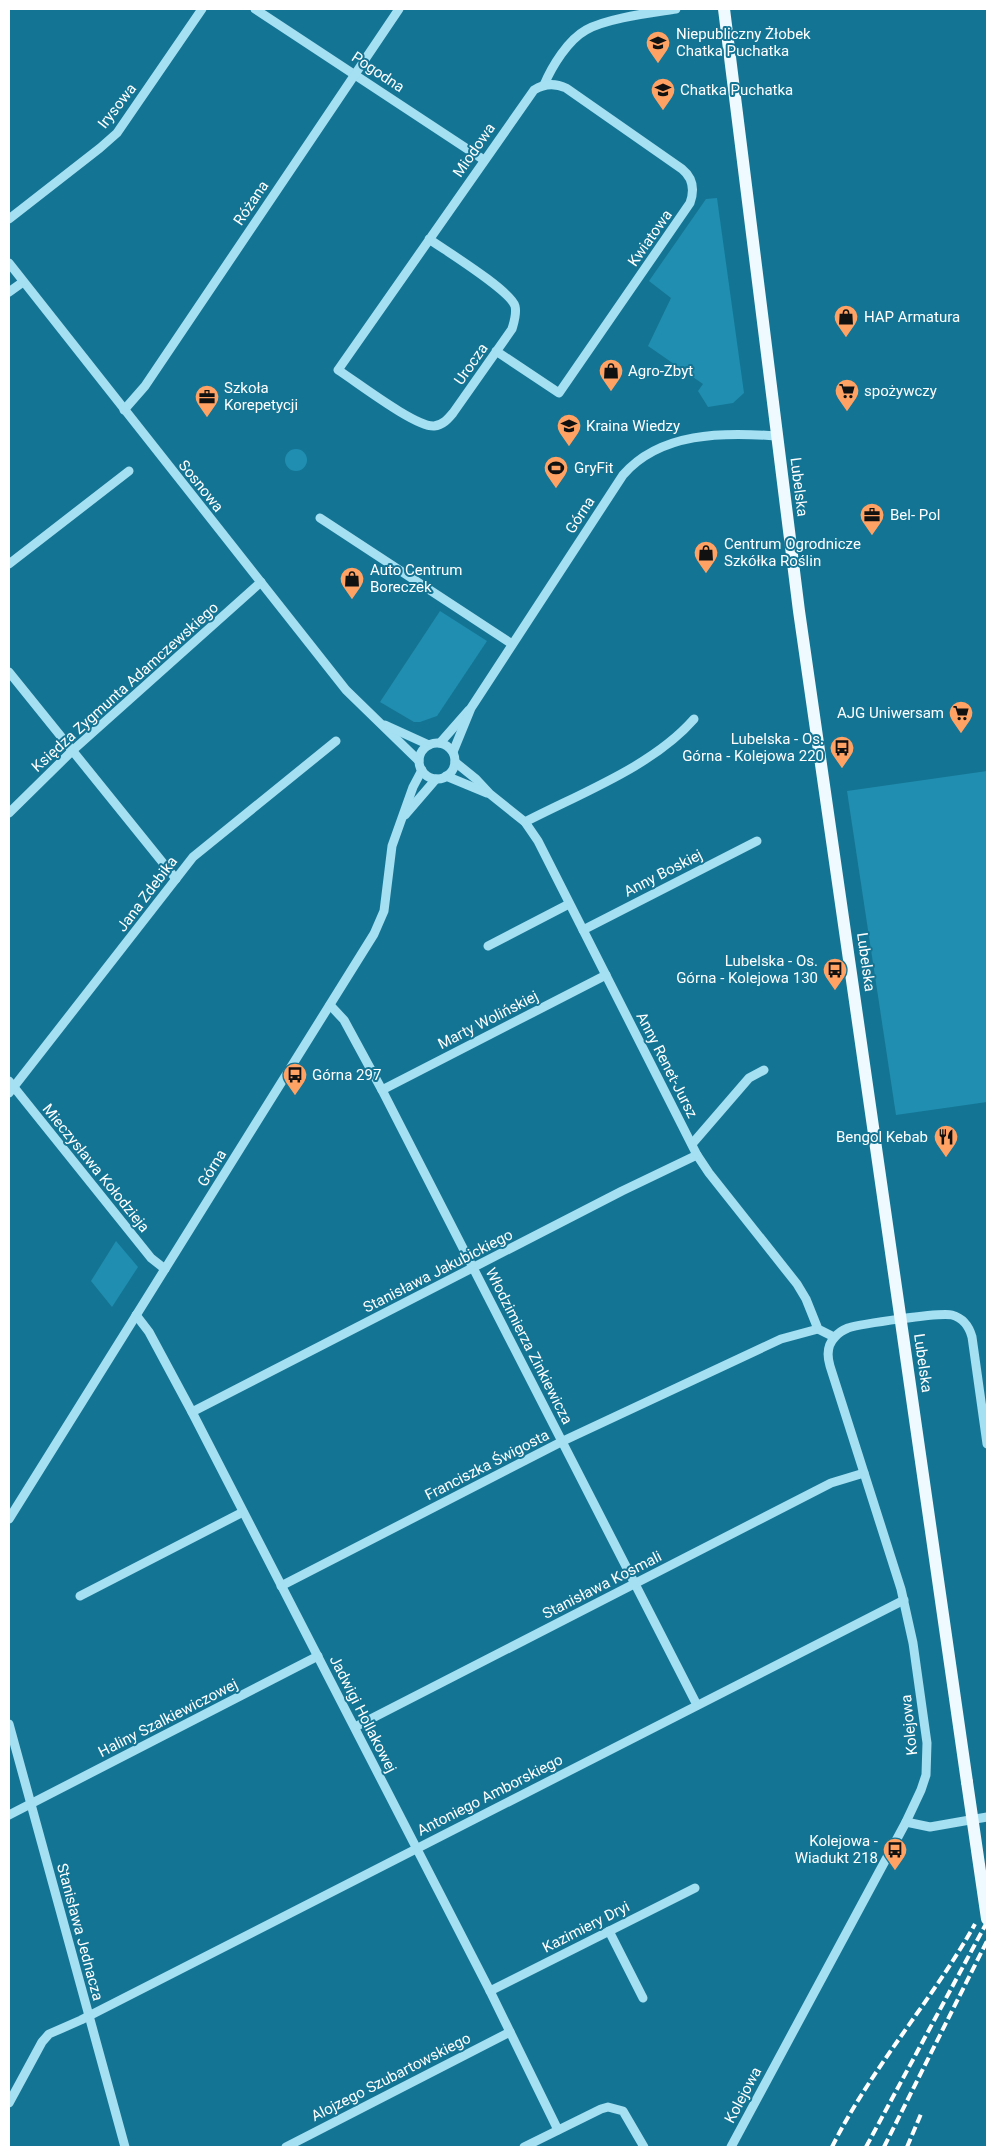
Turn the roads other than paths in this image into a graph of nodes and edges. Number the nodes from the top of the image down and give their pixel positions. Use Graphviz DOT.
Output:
graph roads {
  1 [pos="202,9"];
  2 [pos="255,9"];
  3 [pos="398,9"];
  4 [pos="676,9"];
  5 [pos="724,9"];
  6 [pos="355,73"];
  7 [pos="544,84"];
  8 [pos="484,160"];
  9 [pos="10,216"];
  10 [pos="429,239"];
  11 [pos="9,264"];
  12 [pos="23,282"];
  13 [pos="9,292"];
  14 [pos="496,351"];
  15 [pos="338,370"];
  16 [pos="124,410"];
  17 [pos="776,436"];
  18 [pos="129,471"];
  19 [pos="320,518"];
  20 [pos="9,564"];
  21 [pos="261,582"];
  22 [pos="512,644"];
  23 [pos="9,672"];
  24 [pos="471,708"];
  25 [pos="694,719"];
  26 [pos="376,720"];
  27 [pos="336,741"];
  28 [pos="440,743"];
  29 [pos="428,745"];
  30 [pos="72,751"];
  31 [pos="453,752"];
  32 [pos="455,762"];
  33 [pos="421,766"];
  34 [pos="446,776"];
  35 [pos="436,779"];
  36 [pos="490,794"];
  37 [pos="9,813"];
  38 [pos="402,818"];
  39 [pos="525,822"];
  40 [pos="757,841"];
  41 [pos="176,879"];
  42 [pos="569,904"];
  43 [pos="583,930"];
  44 [pos="488,946"];
  45 [pos="606,975"];
  46 [pos="330,1005"];
  47 [pos="764,1070"];
  48 [pos="10,1087"];
  49 [pos="382,1090"];
  50 [pos="692,1144"];
  51 [pos="697,1155"];
  52 [pos="473,1268"];
  53 [pos="165,1269"];
  54 [pos="136,1315"];
  55 [pos="901,1320"];
  56 [pos="818,1328"];
  57 [pos="834,1337"];
  58 [pos="192,1412"];
  59 [pos="563,1441"];
  60 [pos="987,1444"];
  61 [pos="864,1473"];
  62 [pos="243,1512"];
  63 [pos="9,1519"];
  64 [pos="635,1582"];
  65 [pos="281,1586"];
  66 [pos="80,1596"];
  67 [pos="904,1600"];
  68 [pos="318,1656"];
  69 [pos="697,1705"];
  70 [pos="9,1724"];
  71 [pos="355,1727"];
  72 [pos="31,1804"];
  73 [pos="9,1815"];
  74 [pos="987,1817"];
  75 [pos="906,1822"];
  76 [pos="416,1849"];
  77 [pos="695,1888"];
  78 [pos="987,1918"];
  79 [pos="609,1931"];
  80 [pos="490,1991"];
  81 [pos="643,1998"];
  82 [pos="89,2016"];
  83 [pos="510,2032"];
  84 [pos="9,2104"];
  85 [pos="558,2130"];
  86 [pos="125,2147"];
  87 [pos="286,2147"];
  88 [pos="524,2147"];
  89 [pos="644,2147"];
  90 [pos="731,2147"];
  1 -- 9 [label="street, Irysowa"];
  2 -- 6 [label="street, Pogodna"];
  3 -- 6 [label="street, Różana"];
  4 -- 7 [label="street, Miodowa"];
  5 -- 17 [label="main road, Lubelska"];
  6 -- 8 [label="street, Pogodna"];
  6 -- 16 [label="street, Różana"];
  7 -- 8 [label="street, Miodowa"];
  7 -- 14 [label="street, Kwiatowa"];
  8 -- 10 [label="street, Miodowa"];
  10 -- 14 [label="street, Urocza"];
  10 -- 15 [label="street, Miodowa"];
  11 -- 12 [label="street, Sosnowa"];
  12 -- 13 [label="street"];
  12 -- 16 [label="street, Sosnowa"];
  14 -- 15 [label="street, Urocza"];
  16 -- 21 [label="street, Sosnowa"];
  17 -- 22 [label="street, Górna"];
  17 -- 55 [label="main road, Lubelska"];
  18 -- 20 [label="street"];
  19 -- 22 [label="street"];
  21 -- 26 [label="street, Sosnowa"];
  21 -- 30 [label="street, Księdza Zygmunta Adamczewskiego"];
  22 -- 24 [label="street, Górna"];
  23 -- 30 [label="street"];
  24 -- 28 [label="street, Górna"];
  24 -- 31 [label="street, Górna"];
  25 -- 39 [label="street"];
  26 -- 29 [label="street, Sosnowa"];
  26 -- 33 [label="street, Sosnowa"];
  27 -- 41 [label="street, Jana Zdebika"];
  28 -- 29 [label="street"];
  28 -- 31 [label="street"];
  29 -- 33 [label="street"];
  30 -- 37 [label="street, Księdza Zygmunta Adamczewskiego"];
  30 -- 41 [label="street"];
  31 -- 32 [label="street"];
  32 -- 34 [label="street"];
  32 -- 36 [label="street, Anny Renet-Jursz"];
  33 -- 35 [label="street"];
  33 -- 38 [label="street, Górna"];
  34 -- 35 [label="street"];
  34 -- 36 [label="street, Anny Renet-Jursz"];
  35 -- 38 [label="street, Górna"];
  36 -- 39 [label="street, Anny Renet-Jursz"];
  38 -- 46 [label="street, Górna"];
  39 -- 42 [label="street, Anny Renet-Jursz"];
  40 -- 43 [label="street, Anny Boskiej"];
  41 -- 48 [label="street, Jana Zdebika"];
  42 -- 43 [label="street, Anny Renet-Jursz"];
  42 -- 44 [label="street"];
  43 -- 45 [label="street, Anny Renet-Jursz"];
  45 -- 49 [label="street, Marty Wolińskiej"];
  45 -- 50 [label="street, Anny Renet-Jursz"];
  46 -- 49 [label="street, Włodzimierza Zinkiewicza"];
  46 -- 53 [label="street, Górna"];
  47 -- 50 [label="street"];
  48 -- 53 [label="street, Mieczysława Kołodzieja"];
  49 -- 52 [label="street, Włodzimierza Zinkiewicza"];
  50 -- 51 [label="street, Anny Renet-Jursz"];
  51 -- 52 [label="street, Stanisława Jakubickiego"];
  51 -- 56 [label="street, Anny Renet-Jursz"];
  52 -- 58 [label="street, Stanisława Jakubickiego"];
  52 -- 59 [label="street, Włodzimierza Zinkiewicza"];
  53 -- 54 [label="street, Górna"];
  54 -- 58 [label="street, Jadwigi Hollakowej"];
  54 -- 63 [label="street, Górna"];
  55 -- 57 [label="street"];
  55 -- 60 [label="street"];
  55 -- 78 [label="main road, Lubelska, bridge"];
  56 -- 57 [label="street"];
  56 -- 59 [label="street, Franciszka Świgosta"];
  57 -- 61 [label="street, Kolejowa"];
  58 -- 62 [label="street, Jadwigi Hollakowej"];
  59 -- 64 [label="street, Włodzimierza Zinkiewicza"];
  59 -- 65 [label="street, Franciszka Świgosta"];
  61 -- 64 [label="street, Stanisława Kosmali"];
  61 -- 67 [label="street, Kolejowa"];
  62 -- 65 [label="street, Jadwigi Hollakowej"];
  62 -- 66 [label="street"];
  64 -- 69 [label="street, Włodzimierza Zinkiewicza"];
  64 -- 71 [label="street, Stanisława Kosmali"];
  65 -- 68 [label="street, Jadwigi Hollakowej"];
  67 -- 69 [label="street, Antoniego Amborskiego"];
  67 -- 75 [label="street, Kolejowa"];
  68 -- 71 [label="street, Jadwigi Hollakowej"];
  68 -- 72 [label="street, Haliny Szalkiewiczowej"];
  69 -- 76 [label="street, Antoniego Amborskiego"];
  70 -- 72 [label="street, Stanisława Jednacza"];
  71 -- 76 [label="street, Jadwigi Hollakowej"];
  72 -- 73 [label="street, Haliny Szalkiewiczowej"];
  72 -- 82 [label="street, Stanisława Jednacza"];
  74 -- 75 [label="street"];
  75 -- 90 [label="street, Kolejowa"];
  76 -- 80 [label="street, Jadwigi Hollakowej"];
  76 -- 82 [label="street, Antoniego Amborskiego"];
  77 -- 79 [label="street, Kazimiery Dryi"];
  79 -- 80 [label="street, Kazimiery Dryi"];
  79 -- 81 [label="street"];
  80 -- 83 [label="street, Jadwigi Hollakowej"];
  82 -- 84 [label="street, Antoniego Amborskiego"];
  82 -- 86 [label="street, Stanisława Jednacza"];
  83 -- 85 [label="street, Jadwigi Hollakowej"];
  83 -- 87 [label="street, Alojzego Szubartowskiego"];
  85 -- 88 [label="street"];
  85 -- 89 [label="street"];
}
